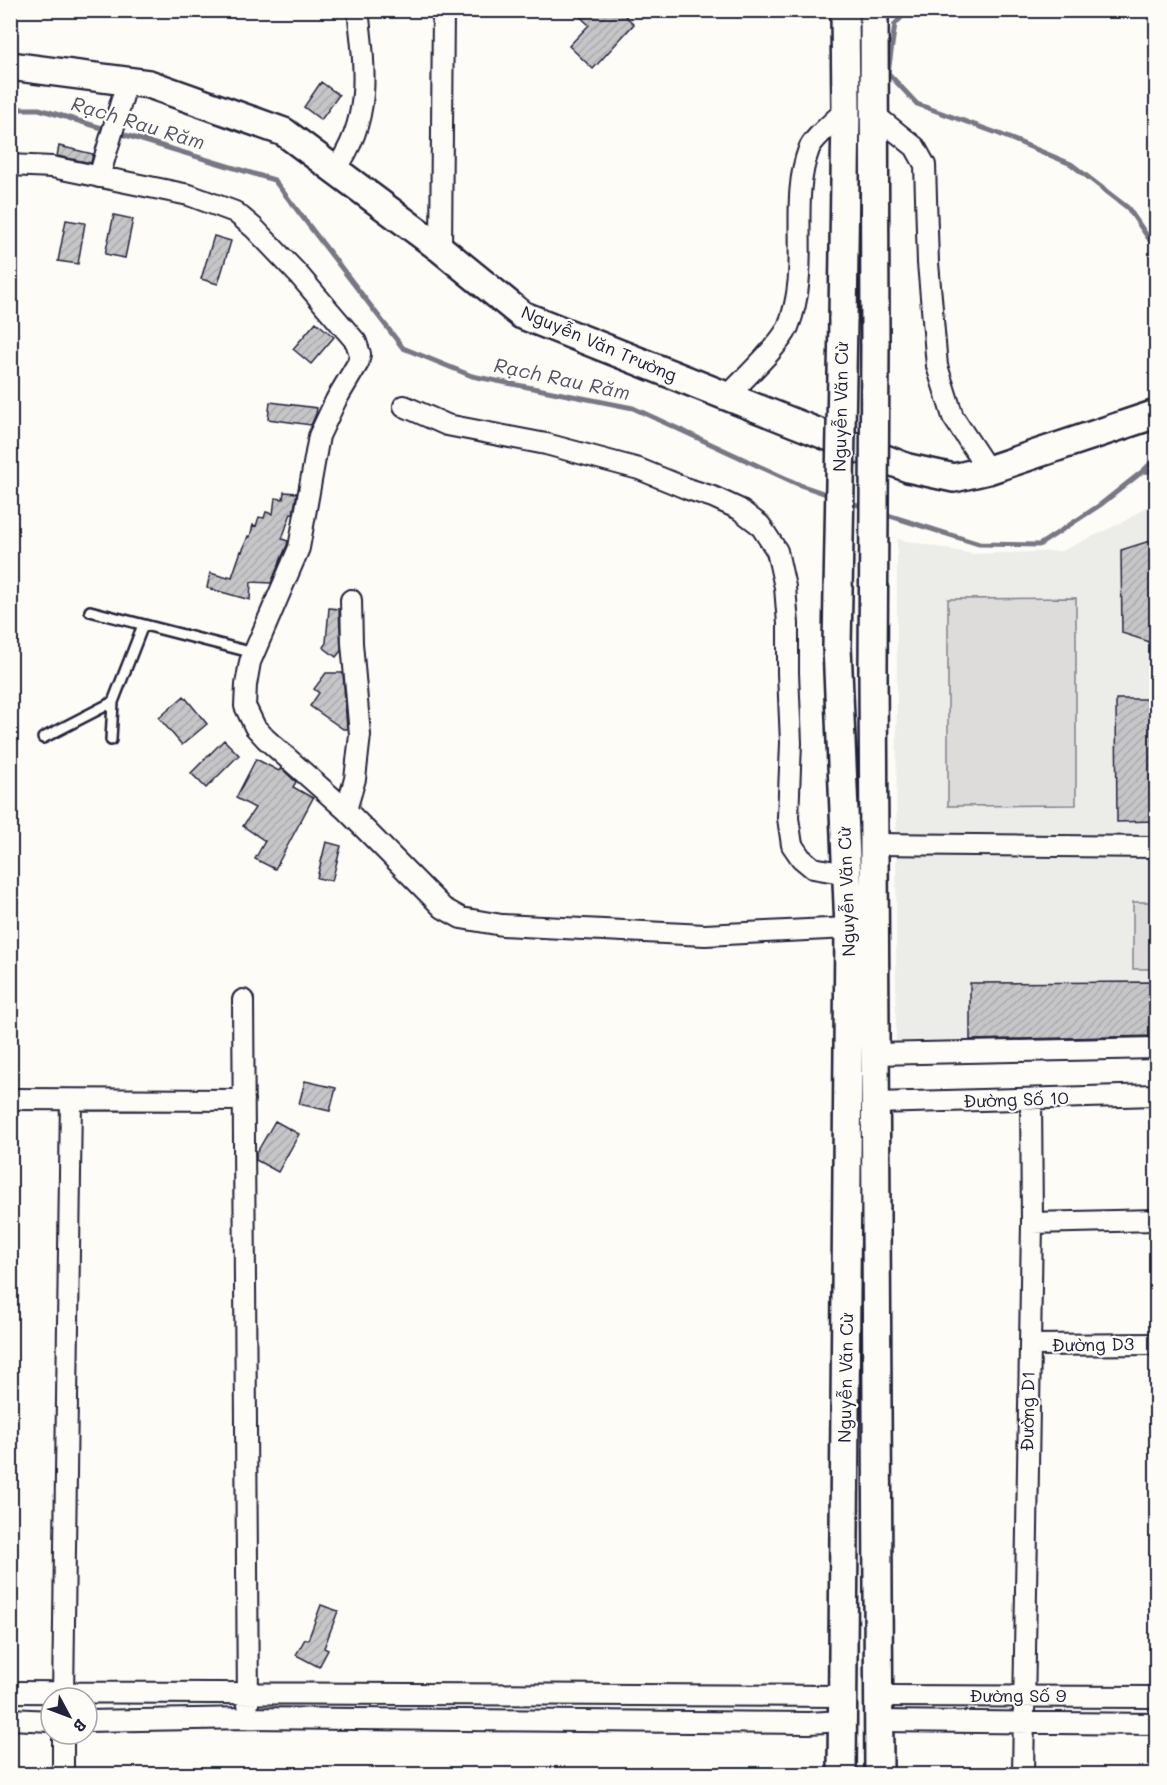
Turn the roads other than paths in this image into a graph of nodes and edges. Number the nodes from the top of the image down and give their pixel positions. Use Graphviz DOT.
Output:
graph roads {
  1 [pos="358,10"];
  2 [pos="443,10"];
  3 [pos="845,10"];
  4 [pos="874,10"];
  5 [pos="10,66"];
  6 [pos="123,94"];
  7 [pos="846,109"];
  8 [pos="875,115"];
  9 [pos="10,165"];
  10 [pos="101,169"];
  11 [pos="335,170"];
  12 [pos="441,249"];
  13 [pos="727,397"];
  14 [pos="404,406"];
  15 [pos="1156,414"];
  16 [pos="988,470"];
  17 [pos="351,600"];
  18 [pos="90,611"];
  19 [pos="142,625"];
  20 [pos="254,653"];
  21 [pos="113,702"];
  22 [pos="43,738"];
  23 [pos="111,740"];
  24 [pos="346,810"];
  25 [pos="874,844"];
  26 [pos="1156,847"];
  27 [pos="847,874"];
  28 [pos="849,928"];
  29 [pos="243,1000"];
  30 [pos="1156,1048"];
  31 [pos="875,1054"];
  32 [pos="1156,1095"];
  33 [pos="10,1100"];
  34 [pos="71,1100"];
  35 [pos="244,1100"];
  36 [pos="1031,1100"];
  37 [pos="876,1103"];
  38 [pos="848,1104"];
  39 [pos="1156,1220"];
  40 [pos="1032,1223"];
  41 [pos="1156,1344"];
  42 [pos="1030,1346"];
  43 [pos="63,1686"];
  44 [pos="10,1692"];
  45 [pos="39,1694"];
  46 [pos="248,1694"];
  47 [pos="99,1695"];
  48 [pos="1023,1696"];
  49 [pos="1156,1697"];
  50 [pos="842,1708"];
  51 [pos="880,1708"];
  52 [pos="248,1718"];
  53 [pos="10,1719"];
  54 [pos="39,1720"];
  55 [pos="99,1721"];
  56 [pos="1023,1724"];
  57 [pos="1156,1724"];
  58 [pos="63,1746"];
  59 [pos="63,1774"];
  60 [pos="842,1774"];
  61 [pos="879,1774"];
  62 [pos="1023,1774"];
  1 -- 11 [label="street"];
  2 -- 12 [label="street"];
  3 -- 7 [label="main road, Nguyễn Văn Cừ"];
  4 -- 8 [label="main road, Nguyễn Văn Cừ"];
  5 -- 6 [label="main road, Nguyễn Văn Trường"];
  6 -- 10 [label="street"];
  6 -- 11 [label="main road, Nguyễn Văn Trường"];
  7 -- 13 [label="street"];
  7 -- 27 [label="main road, Nguyễn Văn Cừ, bridge"];
  8 -- 16 [label="street"];
  8 -- 25 [label="main road, Nguyễn Văn Cừ, bridge"];
  9 -- 10 [label="street"];
  10 -- 20 [label="street"];
  11 -- 12 [label="main road, Nguyễn Văn Trường"];
  12 -- 13 [label="main road, Nguyễn Văn Trường"];
  13 -- 16 [label="main road, Nguyễn Văn Trường"];
  14 -- 27 [label="street"];
  15 -- 16 [label="main road, Nguyễn Văn Trường"];
  17 -- 24 [label="street"];
  18 -- 19 [label="lane"];
  19 -- 20 [label="lane"];
  19 -- 21 [label="lane"];
  20 -- 24 [label="street"];
  21 -- 22 [label="lane"];
  21 -- 23 [label="lane"];
  24 -- 28 [label="street"];
  25 -- 26 [label="street"];
  25 -- 31 [label="main road, Nguyễn Văn Cừ"];
  27 -- 28 [label="main road, Nguyễn Văn Cừ"];
  28 -- 38 [label="main road, Nguyễn Văn Cừ"];
  29 -- 35 [label="street"];
  30 -- 31 [label="street"];
  31 -- 37 [label="main road, Nguyễn Văn Cừ"];
  32 -- 36 [label="street, Đường Số 10"];
  33 -- 34 [label="street"];
  34 -- 35 [label="street"];
  34 -- 43 [label="street"];
  35 -- 46 [label="street"];
  36 -- 37 [label="street, Đường Số 10"];
  36 -- 40 [label="street, Đường D1"];
  37 -- 38 [label="main road"];
  37 -- 51 [label="main road, Nguyễn Văn Cừ"];
  38 -- 50 [label="main road, Nguyễn Văn Cừ"];
  39 -- 40 [label="street"];
  40 -- 42 [label="street, Đường D1"];
  41 -- 42 [label="street, Đường D3"];
  42 -- 48 [label="street, Đường D1"];
  44 -- 45 [label="street"];
  46 -- 47 [label="street"];
  46 -- 50 [label="street"];
  46 -- 52 [label="street"];
  48 -- 49 [label="street, Đường Số 9"];
  48 -- 51 [label="street, Đường Số 9"];
  48 -- 56 [label="street, Đường D1"];
  50 -- 51 [label="main road"];
  50 -- 52 [label="street"];
  50 -- 60 [label="main road, Nguyễn Văn Cừ"];
  51 -- 56 [label="street"];
  51 -- 61 [label="main road, Nguyễn Văn Cừ"];
  52 -- 55 [label="street"];
  53 -- 54 [label="street"];
  56 -- 57 [label="street"];
  56 -- 62 [label="street, Đường D1"];
  58 -- 59 [label="street"];
}
